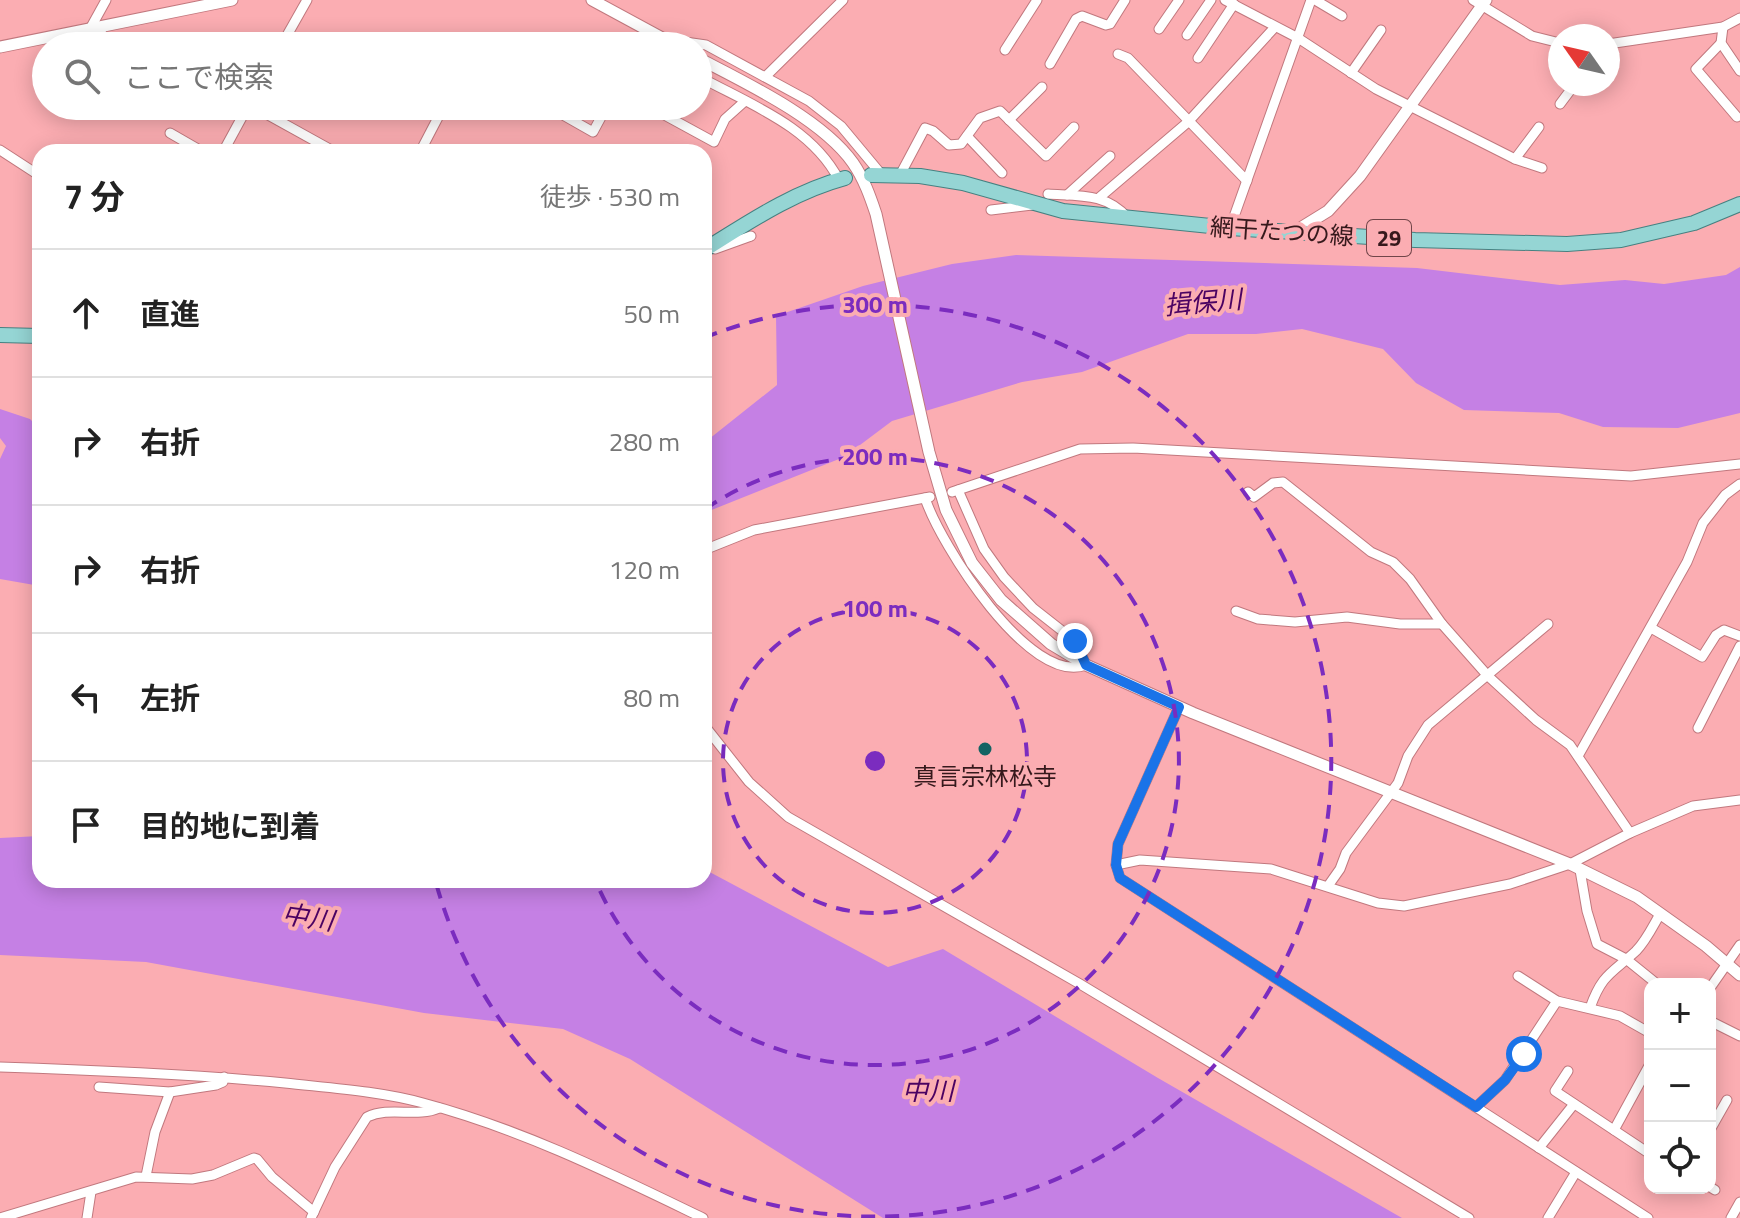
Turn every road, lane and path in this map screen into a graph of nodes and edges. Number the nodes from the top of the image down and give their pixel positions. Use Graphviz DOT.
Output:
graph roads {
  1 [pos="106,0"];
  2 [pos="232,0"];
  3 [pos="307,0"];
  4 [pos="592,0"];
  5 [pos="843,0"];
  6 [pos="1037,0"];
  7 [pos="1125,0"];
  8 [pos="1179,0"];
  9 [pos="1211,0"];
  10 [pos="1313,0"];
  11 [pos="1230,2"];
  12 [pos="1480,2"];
  13 [pos="1342,16"];
  14 [pos="1740,18"];
  15 [pos="1275,27"];
  16 [pos="1723,27"];
  17 [pos="95,28"];
  18 [pos="1159,29"];
  19 [pos="1381,30"];
  20 [pos="75,32"];
  21 [pos="98,32"];
  22 [pos="289,32"];
  23 [pos="652,32"];
  24 [pos="1187,35"];
  25 [pos="1298,38"];
  26 [pos="1548,40"];
  27 [pos="32,41"];
  28 [pos="1620,42"];
  29 [pos="1721,43"];
  30 [pos="0,47"];
  31 [pos="712,48"];
  32 [pos="1005,50"];
  33 [pos="1118,54"];
  34 [pos="1198,58"];
  35 [pos="1050,64"];
  36 [pos="712,65"];
  37 [pos="1740,71"];
  38 [pos="1351,73"];
  39 [pos="765,77"];
  40 [pos="712,84"];
  41 [pos="1042,87"];
  42 [pos="1566,96"];
  43 [pos="744,102"];
  44 [pos="1560,104"];
  45 [pos="1410,106"];
  46 [pos="1737,117"];
  47 [pos="242,120"];
  48 [pos="276,120"];
  49 [pos="437,120"];
  50 [pos="572,120"];
  51 [pos="599,120"];
  52 [pos="674,120"];
  53 [pos="1009,120"];
  54 [pos="1188,122"];
  55 [pos="1074,127"];
  56 [pos="1539,127"];
  57 [pos="170,133"];
  58 [pos="967,136"];
  59 [pos="189,144"];
  60 [pos="228,144"];
  61 [pos="320,144"];
  62 [pos="424,144"];
  63 [pos="0,150"];
  64 [pos="1110,156"];
  65 [pos="1515,159"];
  66 [pos="1542,168"];
  67 [pos="32,171"];
  68 [pos="1002,173"];
  69 [pos="876,174"];
  70 [pos="900,175"];
  71 [pos="842,179"];
  72 [pos="1247,181"];
  73 [pos="1048,194"];
  74 [pos="1067,195"];
  75 [pos="1100,197"];
  76 [pos="1740,204"];
  77 [pos="1035,205"];
  78 [pos="991,210"];
  79 [pos="1128,218"];
  80 [pos="1230,228"];
  81 [pos="1294,232"];
  82 [pos="751,236"];
  83 [pos="712,247"];
  84 [pos="712,249"];
  85 [pos="0,335"];
  86 [pos="32,336"];
  87 [pos="1740,464"];
  88 [pos="1740,484"];
  89 [pos="1248,492"];
  90 [pos="712,547"];
  91 [pos="1236,611"];
  92 [pos="1442,624"];
  93 [pos="1548,624"];
  94 [pos="1651,628"];
  95 [pos="1740,636"];
  96 [pos="1740,646"];
  97 [pos="1086,665"];
  98 [pos="1488,676"];
  99 [pos="1179,707"];
  100 [pos="1698,728"];
  101 [pos="712,735"];
  102 [pos="1578,756"];
  103 [pos="1390,793"];
  104 [pos="1740,800"];
  105 [pos="1630,833"];
  106 [pos="1116,865"];
  107 [pos="1575,867"];
  108 [pos="1328,886"];
  109 [pos="1660,914"];
  110 [pos="1740,945"];
  111 [pos="1626,959"];
  112 [pos="1727,964"];
  113 [pos="1740,975"];
  114 [pos="1518,976"];
  115 [pos="1650,978"];
  116 [pos="1716,980"];
  117 [pos="1557,1001"];
  118 [pos="1590,1008"];
  119 [pos="1716,1024"];
  120 [pos="1644,1030"];
  121 [pos="1740,1036"];
  122 [pos="0,1067"];
  123 [pos="1568,1071"];
  124 [pos="1644,1075"];
  125 [pos="224,1077"];
  126 [pos="99,1087"];
  127 [pos="170,1092"];
  128 [pos="1727,1100"];
  129 [pos="1574,1104"];
  130 [pos="1476,1107"];
  131 [pos="439,1108"];
  132 [pos="1715,1122"];
  133 [pos="1614,1130"];
  134 [pos="1539,1148"];
  135 [pos="1644,1150"];
  136 [pos="1576,1172"];
  137 [pos="146,1176"];
  138 [pos="91,1192"];
  139 [pos="1740,1202"];
  140 [pos="313,1215"];
  141 [pos="0,1218"];
  142 [pos="87,1218"];
  143 [pos="703,1218"];
  144 [pos="1469,1218"];
  145 [pos="1548,1218"];
  146 [pos="1648,1218"];
  147 [pos="1731,1218"];
  1 -- 17 [label="street"];
  2 -- 17 [label="street"];
  3 -- 22 [label="street"];
  4 -- 23 [label="street"];
  5 -- 39 [label="street"];
  6 -- 32 [label="street"];
  7 -- 35 [label="street"];
  8 -- 18 [label="street"];
  9 -- 24 [label="street"];
  10 -- 13 [label="street"];
  10 -- 25 [label="street"];
  11 -- 15 [label="street"];
  11 -- 34 [label="street"];
  12 -- 26 [label="street"];
  12 -- 45 [label="street"];
  14 -- 16 [label="street"];
  15 -- 25 [label="street"];
  15 -- 54 [label="street"];
  16 -- 28 [label="street"];
  16 -- 29 [label="street"];
  17 -- 20 [label="street"];
  17 -- 21 [label="street"];
  19 -- 38 [label="street"];
  25 -- 38 [label="street"];
  25 -- 72 [label="street"];
  27 -- 30 [label="street"];
  29 -- 37 [label="street"];
  29 -- 46 [label="street"];
  31 -- 39 [label="street"];
  33 -- 54 [label="street"];
  36 -- 97 [label="street"];
  38 -- 45 [label="street"];
  39 -- 69 [label="street"];
  40 -- 43 [label="street"];
  41 -- 53 [label="street"];
  42 -- 44 [label="street"];
  43 -- 52 [label="street"];
  43 -- 71 [label="street"];
  45 -- 65 [label="street"];
  45 -- 81 [label="street"];
  47 -- 60 [label="street"];
  48 -- 61 [label="street"];
  49 -- 62 [label="street"];
  50 -- 51 [label="street"];
  53 -- 55 [label="street"];
  53 -- 58 [label="street"];
  54 -- 72 [label="street"];
  54 -- 75 [label="street"];
  56 -- 65 [label="street"];
  57 -- 59 [label="street"];
  58 -- 68 [label="street"];
  58 -- 70 [label="street"];
  63 -- 67 [label="street"];
  64 -- 74 [label="street"];
  65 -- 66 [label="street"];
  69 -- 70 [label="main road, 網干たつの線 / 29"];
  70 -- 77 [label="main road, 網干たつの線 / 29"];
  71 -- 83 [label="main road"];
  72 -- 80 [label="street"];
  73 -- 74 [label="street"];
  74 -- 75 [label="street"];
  75 -- 79 [label="street"];
  76 -- 81 [label="main road, 網干たつの線 / 29"];
  77 -- 78 [label="street"];
  77 -- 79 [label="main road, 網干たつの線 / 29"];
  79 -- 80 [label="main road, 網干たつの線 / 29"];
  80 -- 81 [label="main road, 網干たつの線 / 29"];
  82 -- 84 [label="street"];
  85 -- 86 [label="main road"];
  87 -- 97 [label="street"];
  88 -- 94 [label="street"];
  89 -- 92 [label="street"];
  90 -- 97 [label="street"];
  91 -- 92 [label="street"];
  92 -- 98 [label="street"];
  93 -- 98 [label="street"];
  94 -- 95 [label="street"];
  94 -- 102 [label="street"];
  96 -- 100 [label="street"];
  97 -- 99 [label="street"];
  98 -- 102 [label="street"];
  98 -- 103 [label="street"];
  99 -- 103 [label="street"];
  99 -- 106 [label="street"];
  101 -- 144 [label="street"];
  102 -- 105 [label="street"];
  103 -- 107 [label="street"];
  103 -- 108 [label="street"];
  104 -- 105 [label="street"];
  105 -- 107 [label="street"];
  106 -- 108 [label="street"];
  106 -- 130 [label="street"];
  107 -- 108 [label="street"];
  107 -- 109 [label="street"];
  107 -- 111 [label="street"];
  109 -- 111 [label="street"];
  109 -- 112 [label="street"];
  110 -- 112 [label="street"];
  111 -- 115 [label="street"];
  111 -- 118 [label="street"];
  112 -- 113 [label="street"];
  112 -- 116 [label="street"];
  114 -- 117 [label="street"];
  117 -- 118 [label="street"];
  117 -- 130 [label="street"];
  118 -- 120 [label="street"];
  119 -- 121 [label="street"];
  122 -- 125 [label="street"];
  123 -- 129 [label="street"];
  124 -- 133 [label="street"];
  125 -- 127 [label="street"];
  125 -- 131 [label="street"];
  126 -- 127 [label="street"];
  127 -- 137 [label="street"];
  128 -- 132 [label="street"];
  129 -- 133 [label="street"];
  129 -- 134 [label="street"];
  130 -- 134 [label="street"];
  131 -- 140 [label="street"];
  131 -- 143 [label="street"];
  133 -- 135 [label="street"];
  134 -- 136 [label="street"];
  136 -- 145 [label="street"];
  136 -- 146 [label="street"];
  137 -- 138 [label="street"];
  137 -- 140 [label="street"];
  138 -- 141 [label="street"];
  138 -- 142 [label="street"];
  139 -- 147 [label="street"];
}
